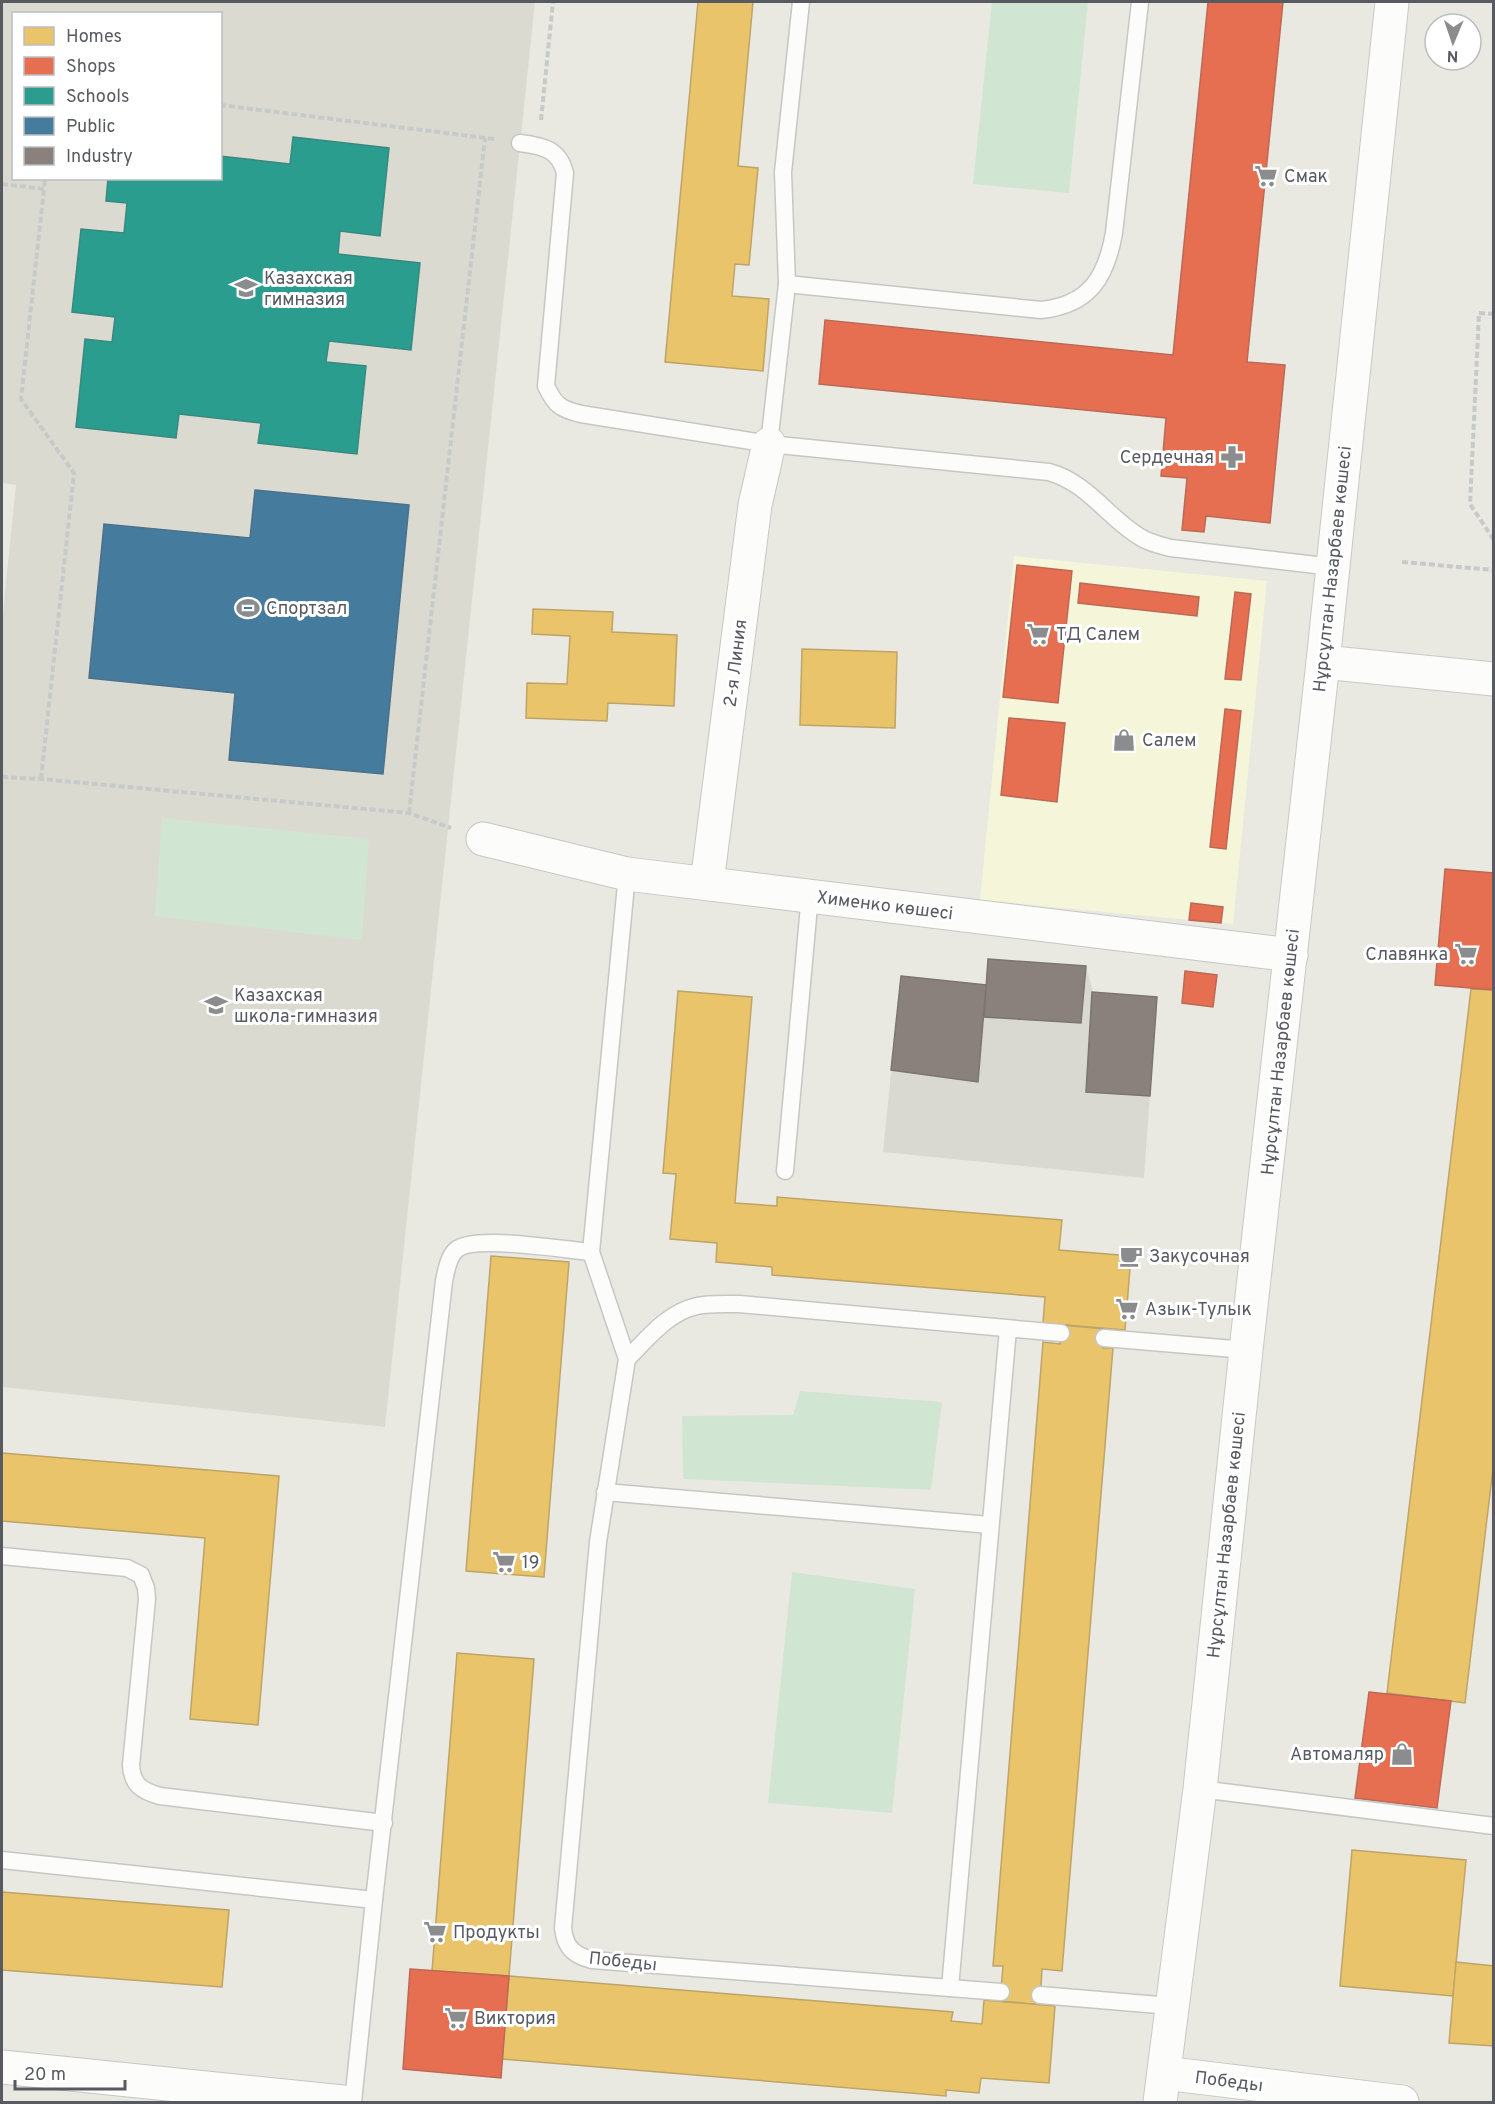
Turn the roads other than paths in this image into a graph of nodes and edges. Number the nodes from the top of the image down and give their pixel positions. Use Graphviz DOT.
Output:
graph roads {
  1 [pos="801,2"];
  2 [pos="1140,2"];
  3 [pos="1392,2"];
  4 [pos="520,143"];
  5 [pos="787,284"];
  6 [pos="769,444"];
  7 [pos="1333,567"];
  8 [pos="1323,662"];
  9 [pos="1494,679"];
  10 [pos="483,839"];
  11 [pos="627,874"];
  12 [pos="707,883"];
  13 [pos="810,896"];
  14 [pos="1291,955"];
  15 [pos="785,1171"];
  16 [pos="591,1252"];
  17 [pos="1008,1329"];
  18 [pos="1061,1333"];
  19 [pos="1104,1338"];
  20 [pos="1246,1350"];
  21 [pos="627,1359"];
  22 [pos="605,1492"];
  23 [pos="990,1525"];
  24 [pos="2,1556"];
  25 [pos="1200,1789"];
  26 [pos="384,1822"];
  27 [pos="1494,1826"];
  28 [pos="2,1860"];
  29 [pos="374,1900"];
  30 [pos="950,1988"];
  31 [pos="1001,1992"];
  32 [pos="1040,1995"];
  33 [pos="1171,2007"];
  34 [pos="2,2067"];
  35 [pos="1162,2088"];
  36 [pos="297,2100"];
  37 [pos="343,2103"];
  38 [pos="353,2103"];
  39 [pos="1401,2103"];
  1 -- 5 [label="lane"];
  2 -- 5 [label="lane"];
  3 -- 7 [label="main road, Нұрсұлтан Назарбаев көшесі"];
  4 -- 6 [label="lane"];
  5 -- 6 [label="lane"];
  6 -- 7 [label="lane"];
  6 -- 12 [label="main road, 2-я Линия"];
  7 -- 8 [label="main road, Нұрсұлтан Назарбаев көшесі"];
  8 -- 9 [label="main road"];
  8 -- 14 [label="main road, Нұрсұлтан Назарбаев көшесі"];
  10 -- 11 [label="main road, Хименко көшесі"];
  11 -- 12 [label="main road, Хименко көшесі"];
  11 -- 16 [label="lane"];
  12 -- 13 [label="main road, Хименко көшесі"];
  13 -- 14 [label="main road, Хименко көшесі"];
  13 -- 15 [label="lane"];
  14 -- 20 [label="main road, Нұрсұлтан Назарбаев көшесі"];
  16 -- 21 [label="lane"];
  16 -- 26 [label="lane"];
  17 -- 18 [label="lane"];
  17 -- 21 [label="lane"];
  17 -- 23 [label="lane"];
  19 -- 20 [label="lane"];
  20 -- 25 [label="main road, Нұрсұлтан Назарбаев көшесі"];
  21 -- 22 [label="lane, Победы"];
  22 -- 23 [label="lane"];
  22 -- 30 [label="lane, Победы"];
  23 -- 30 [label="lane"];
  24 -- 26 [label="lane"];
  25 -- 27 [label="lane"];
  25 -- 33 [label="main road, Нұрсұлтан Назарбаев көшесі"];
  26 -- 29 [label="lane"];
  28 -- 29 [label="lane"];
  29 -- 38 [label="lane"];
  30 -- 31 [label="lane, Победы"];
  32 -- 33 [label="lane"];
  33 -- 35 [label="main road, Нұрсұлтан Назарбаев көшесі"];
  34 -- 36 [label="main road"];
  35 -- 39 [label="main road, Победы"];
  36 -- 37 [label="main road"];
}
